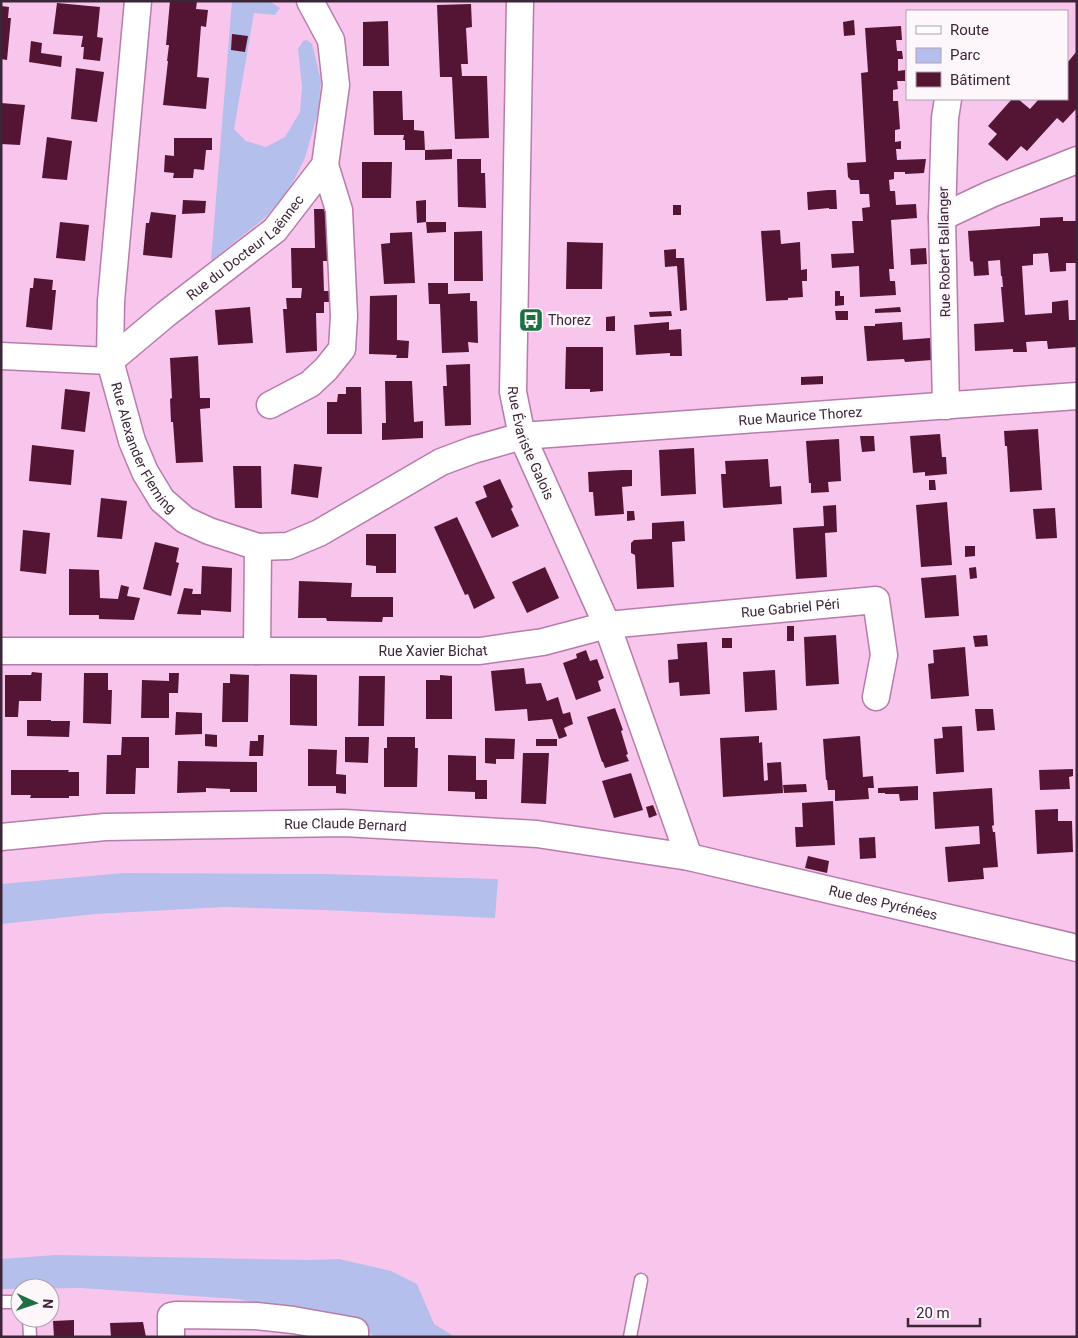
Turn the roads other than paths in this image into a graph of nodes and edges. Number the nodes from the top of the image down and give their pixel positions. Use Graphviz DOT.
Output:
graph roads {
  1 [pos="138,1"];
  2 [pos="310,1"];
  3 [pos="520,1"];
  4 [pos="948,100"];
  5 [pos="1077,160"];
  6 [pos="325,165"];
  7 [pos="942,216"];
  8 [pos="1,356"];
  9 [pos="110,362"];
  10 [pos="1077,396"];
  11 [pos="270,405"];
  12 [pos="946,406"];
  13 [pos="522,436"];
  14 [pos="258,547"];
  15 [pos="607,625"];
  16 [pos="3,650"];
  17 [pos="257,651"];
  18 [pos="876,698"];
  19 [pos="1,837"];
  20 [pos="689,856"];
  21 [pos="1077,948"];
  22 [pos="641,1280"];
  23 [pos="355,1334"];
  24 [pos="171,1337"];
  25 [pos="630,1337"];
  1 -- 9 [label="street, Rue Alexander Fleming"];
  2 -- 6 [label="street, Rue du Docteur Laënnec"];
  3 -- 13 [label="street, Rue Évariste Galois"];
  4 -- 7 [label="street, Rue Robert Ballanger"];
  5 -- 7 [label="street"];
  6 -- 9 [label="street, Rue du Docteur Laënnec"];
  6 -- 11 [label="street"];
  7 -- 12 [label="street, Rue Robert Ballanger"];
  8 -- 9 [label="street"];
  9 -- 14 [label="street, Rue Alexander Fleming"];
  10 -- 12 [label="street, Rue Maurice Thorez"];
  12 -- 13 [label="street, Rue Maurice Thorez"];
  13 -- 14 [label="street, Rue Alexander Fleming"];
  13 -- 15 [label="street, Rue Évariste Galois"];
  14 -- 17 [label="street"];
  15 -- 17 [label="street, Rue Xavier Bichat"];
  15 -- 18 [label="street, Rue Gabriel Péri"];
  15 -- 20 [label="street, Rue Évariste Galois"];
  16 -- 17 [label="street, Rue Xavier Bichat"];
  19 -- 20 [label="street, Rue Claude Bernard"];
  20 -- 21 [label="street, Rue des Pyrénées"];
  22 -- 25 [label="lane"];
  23 -- 24 [label="street"];
}
